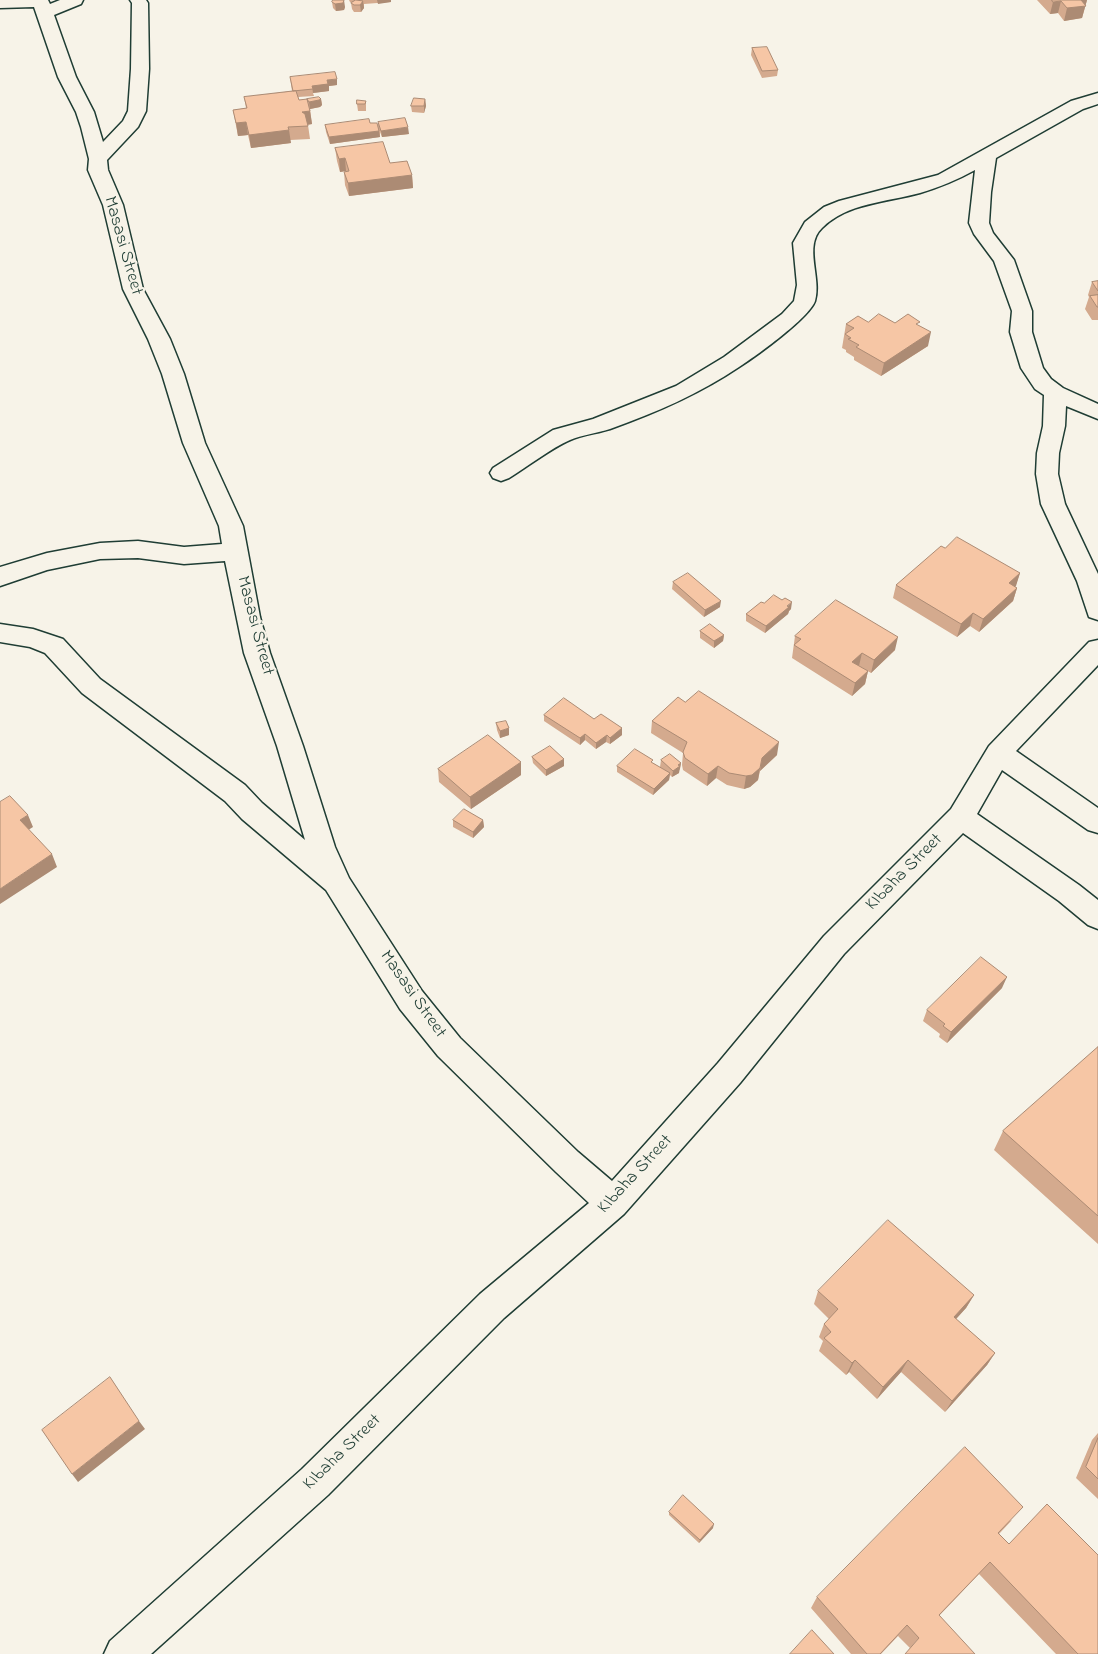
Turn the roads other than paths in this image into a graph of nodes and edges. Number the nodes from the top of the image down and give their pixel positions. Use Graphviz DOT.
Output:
graph roads {
  1 [pos="74,0"];
  2 [pos="138,0"];
  3 [pos="0,3"];
  4 [pos="41,4"];
  5 [pos="1098,98"];
  6 [pos="987,156"];
  7 [pos="98,159"];
  8 [pos="1055,393"];
  9 [pos="1098,412"];
  10 [pos="500,473"];
  11 [pos="235,551"];
  12 [pos="0,577"];
  13 [pos="1098,611"];
  14 [pos="0,633"];
  15 [pos="1098,649"];
  16 [pos="998,753"];
  17 [pos="961,817"];
  18 [pos="1098,822"];
  19 [pos="337,884"];
  20 [pos="1098,917"];
  21 [pos="613,1203"];
  22 [pos="123,1654"];
  1 -- 4 [label="street"];
  2 -- 7 [label="street"];
  3 -- 4 [label="street"];
  4 -- 7 [label="street, Masasi Street"];
  5 -- 6 [label="street"];
  6 -- 8 [label="street"];
  6 -- 10 [label="street"];
  7 -- 11 [label="street, Masasi Street"];
  8 -- 9 [label="street"];
  8 -- 13 [label="street"];
  11 -- 12 [label="street"];
  11 -- 19 [label="street, Masasi Street"];
  14 -- 19 [label="street"];
  15 -- 16 [label="street, KIbaha Street"];
  16 -- 17 [label="street, KIbaha Street"];
  16 -- 18 [label="street"];
  17 -- 20 [label="street"];
  17 -- 21 [label="street, KIbaha Street"];
  19 -- 21 [label="street, Masasi Street"];
  21 -- 22 [label="street, KIbaha Street"];
}
